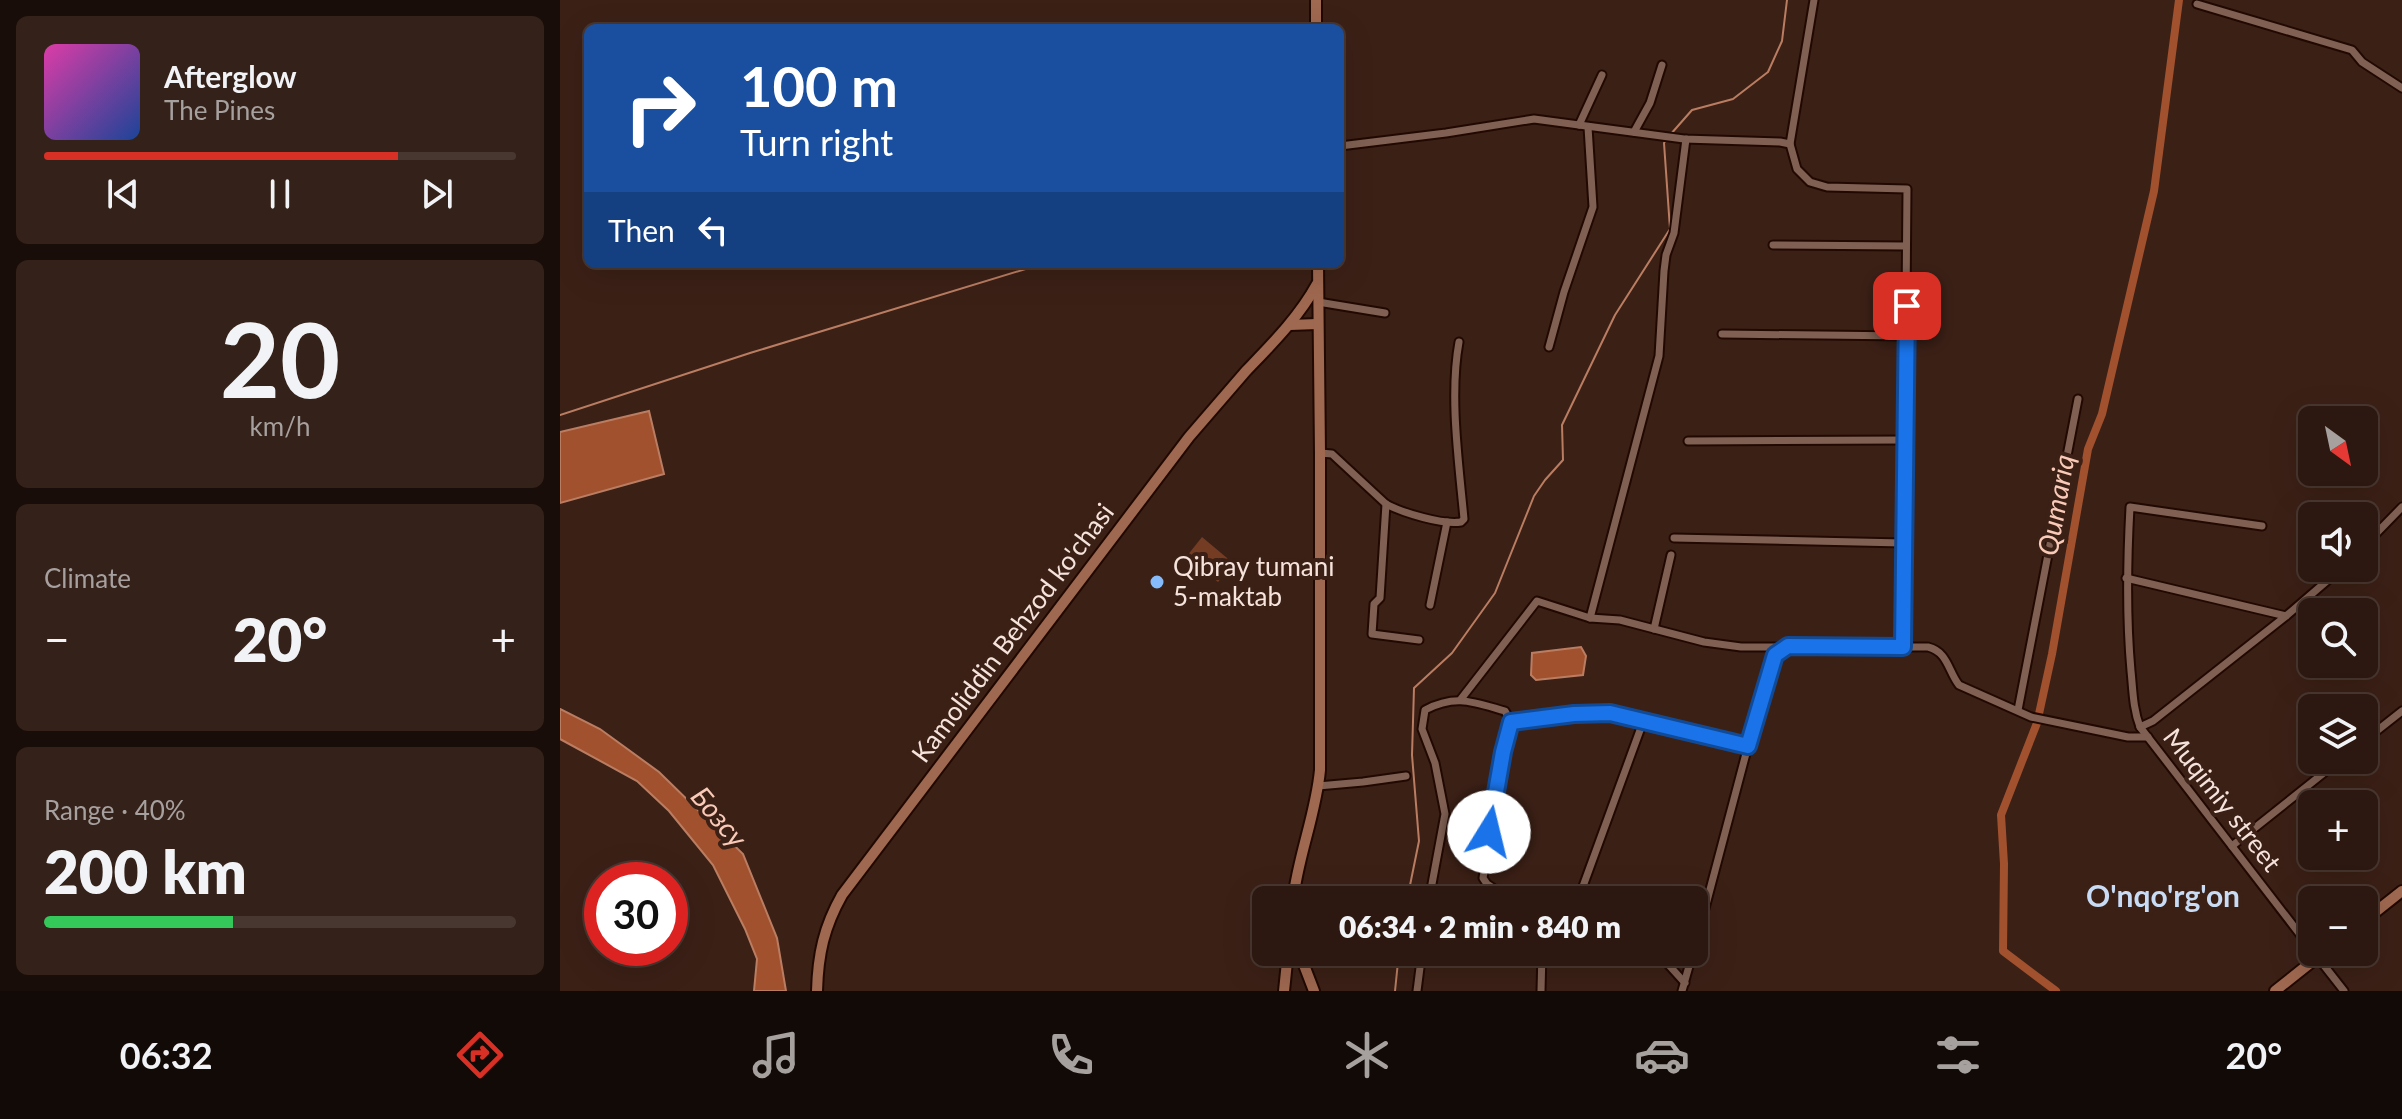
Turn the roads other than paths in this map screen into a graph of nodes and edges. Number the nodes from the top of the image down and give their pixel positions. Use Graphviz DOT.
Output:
graph roads {
  1 [pos="1316,0"];
  2 [pos="1814,0"];
  3 [pos="2197,4"];
  4 [pos="1316,24"];
  5 [pos="1662,65"];
  6 [pos="1602,75"];
  7 [pos="2402,88"];
  8 [pos="1579,125"];
  9 [pos="1588,127"];
  10 [pos="1634,132"];
  11 [pos="1684,139"];
  12 [pos="1790,144"];
  13 [pos="1344,146"];
  14 [pos="1773,245"];
  15 [pos="1906,246"];
  16 [pos="1318,268"];
  17 [pos="1317,284"];
  18 [pos="1318,302"];
  19 [pos="1385,313"];
  20 [pos="1317,324"];
  21 [pos="1290,325"];
  22 [pos="1722,334"];
  23 [pos="1907,336"];
  24 [pos="1459,342"];
  25 [pos="1549,347"];
  26 [pos="2078,399"];
  27 [pos="1906,440"];
  28 [pos="1688,441"];
  29 [pos="1320,453"];
  30 [pos="1386,504"];
  31 [pos="2402,507"];
  32 [pos="1447,522"];
  33 [pos="2262,526"];
  34 [pos="2378,532"];
  35 [pos="1674,538"];
  36 [pos="1903,543"];
  37 [pos="1671,555"];
  38 [pos="2126,578"];
  39 [pos="2326,582"];
  40 [pos="1430,605"];
  41 [pos="2286,616"];
  42 [pos="1590,618"];
  43 [pos="1654,629"];
  44 [pos="1419,640"];
  45 [pos="1788,646"];
  46 [pos="1903,647"];
  47 [pos="1461,699"];
  48 [pos="2018,710"];
  49 [pos="2402,711"];
  50 [pos="1511,722"];
  51 [pos="1643,722"];
  52 [pos="2140,727"];
  53 [pos="2378,730"];
  54 [pos="2148,737"];
  55 [pos="1748,746"];
  56 [pos="2322,774"];
  57 [pos="1406,776"];
  58 [pos="1318,786"];
  59 [pos="2232,846"];
  60 [pos="1295,886"];
  61 [pos="1432,886"];
  62 [pos="1490,886"];
  63 [pos="1583,886"];
  64 [pos="2402,891"];
  65 [pos="1708,898"];
  66 [pos="2378,910"];
  67 [pos="2298,929"];
  68 [pos="1287,966"];
  69 [pos="1304,966"];
  70 [pos="1420,966"];
  71 [pos="1542,966"];
  72 [pos="1668,966"];
  73 [pos="1690,966"];
  74 [pos="2303,966"];
  75 [pos="2326,966"];
  76 [pos="1684,987"];
  77 [pos="817,991"];
  78 [pos="1284,991"];
  79 [pos="1314,991"];
  80 [pos="1417,991"];
  81 [pos="1541,991"];
  82 [pos="2275,991"];
  83 [pos="2344,991"];
  1 -- 4 [label="main road"];
  2 -- 12 [label="street"];
  3 -- 7 [label="street"];
  5 -- 10 [label="street"];
  6 -- 8 [label="street"];
  8 -- 9 [label="street"];
  8 -- 13 [label="street"];
  9 -- 10 [label="street"];
  9 -- 25 [label="street"];
  10 -- 11 [label="street"];
  11 -- 12 [label="street"];
  11 -- 42 [label="street"];
  12 -- 15 [label="street"];
  14 -- 15 [label="street"];
  15 -- 23 [label="street"];
  16 -- 17 [label="main road"];
  17 -- 18 [label="main road"];
  17 -- 21 [label="main road, Kamoliddin Behzod ko'chasi"];
  18 -- 19 [label="street"];
  18 -- 20 [label="main road"];
  20 -- 21 [label="main road"];
  20 -- 29 [label="main road"];
  21 -- 77 [label="main road, Kamoliddin Behzod ko'chasi"];
  22 -- 23 [label="street"];
  23 -- 27 [label="street"];
  24 -- 32 [label="street"];
  26 -- 48 [label="street"];
  27 -- 28 [label="street"];
  27 -- 36 [label="street"];
  29 -- 30 [label="street"];
  29 -- 58 [label="main road"];
  30 -- 32 [label="street"];
  30 -- 44 [label="street"];
  31 -- 34 [label="street"];
  32 -- 40 [label="street"];
  33 -- 38 [label="street"];
  35 -- 36 [label="street"];
  36 -- 46 [label="street"];
  37 -- 43 [label="street"];
  38 -- 41 [label="street"];
  38 -- 52 [label="street"];
  39 -- 41 [label="street, Muqimiy street"];
  41 -- 52 [label="street, Muqimiy street"];
  42 -- 43 [label="street"];
  42 -- 47 [label="street"];
  43 -- 45 [label="street"];
  45 -- 46 [label="street"];
  45 -- 55 [label="street"];
  46 -- 48 [label="street"];
  47 -- 50 [label="street"];
  47 -- 61 [label="street"];
  48 -- 54 [label="street"];
  49 -- 53 [label="street"];
  50 -- 51 [label="street"];
  50 -- 62 [label="street"];
  51 -- 55 [label="street"];
  51 -- 63 [label="street"];
  52 -- 54 [label="street, Muqimiy street"];
  54 -- 59 [label="street, Muqimiy street"];
  55 -- 65 [label="street"];
  56 -- 59 [label="street"];
  57 -- 58 [label="street"];
  58 -- 60 [label="main road"];
  59 -- 67 [label="street, Muqimiy street"];
  64 -- 66 [label="main road"];
  68 -- 78 [label="main road"];
  69 -- 79 [label="main road"];
  70 -- 80 [label="street"];
  71 -- 81 [label="street"];
  72 -- 76 [label="street"];
  73 -- 76 [label="street"];
  74 -- 82 [label="main road"];
  75 -- 83 [label="street, Muqimiy street"];
}
